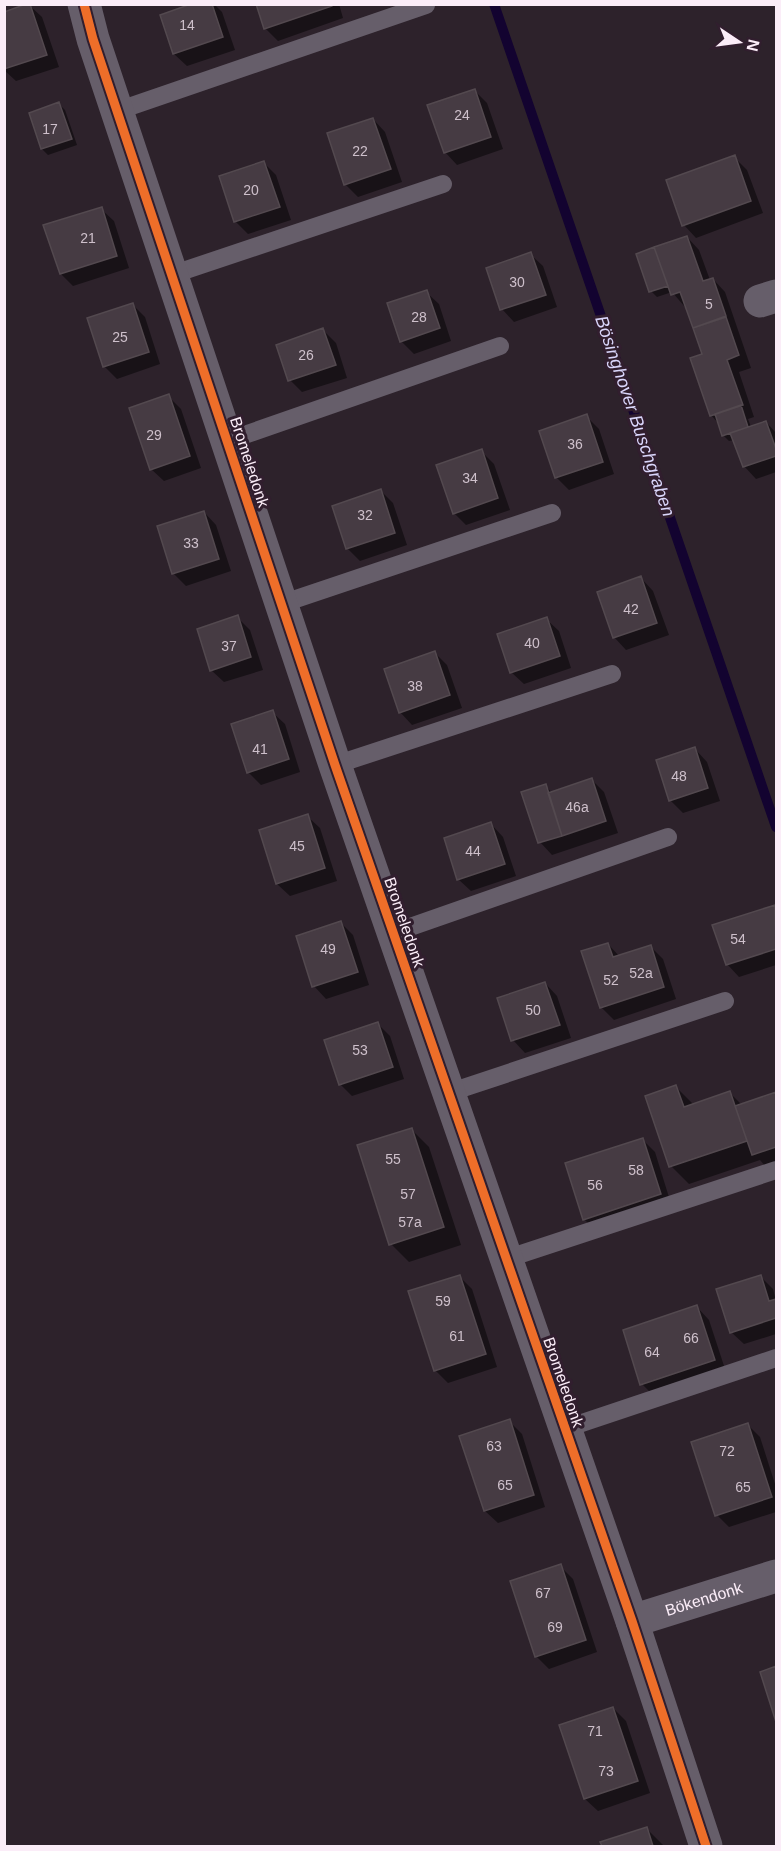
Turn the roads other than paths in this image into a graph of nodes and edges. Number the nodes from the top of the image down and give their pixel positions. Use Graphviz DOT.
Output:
graph roads {
  1 [pos="84,4"];
  2 [pos="426,5"];
  3 [pos="117,111"];
  4 [pos="443,184"];
  5 [pos="171,275"];
  6 [pos="500,346"];
  7 [pos="227,441"];
  8 [pos="552,513"];
  9 [pos="281,604"];
  10 [pos="612,674"];
  11 [pos="335,765"];
  12 [pos="668,837"];
  13 [pos="393,933"];
  14 [pos="725,1001"];
  15 [pos="448,1093"];
  16 [pos="777,1170"];
  17 [pos="506,1259"];
  18 [pos="777,1358"];
  19 [pos="564,1429"];
  20 [pos="777,1576"];
  21 [pos="632,1621"];
  22 [pos="706,1846"];
  1 -- 3 [label="street, Bromeledonk"];
  2 -- 3 [label="lane"];
  3 -- 5 [label="street, Bromeledonk"];
  4 -- 5 [label="lane"];
  5 -- 7 [label="street, Bromeledonk"];
  6 -- 7 [label="lane, Bromeledonk"];
  7 -- 9 [label="street, Bromeledonk"];
  8 -- 9 [label="lane"];
  9 -- 11 [label="street, Bromeledonk"];
  10 -- 11 [label="lane"];
  11 -- 13 [label="street, Bromeledonk"];
  12 -- 13 [label="lane, Bromeledonk"];
  13 -- 15 [label="street, Bromeledonk"];
  14 -- 15 [label="lane"];
  15 -- 17 [label="street, Bromeledonk"];
  16 -- 17 [label="lane"];
  17 -- 19 [label="street, Bromeledonk"];
  18 -- 19 [label="lane, Bromeledonk"];
  19 -- 21 [label="street, Bromeledonk"];
  20 -- 21 [label="street, Bökendonk"];
  21 -- 22 [label="street, Bromeledonk"];
}
